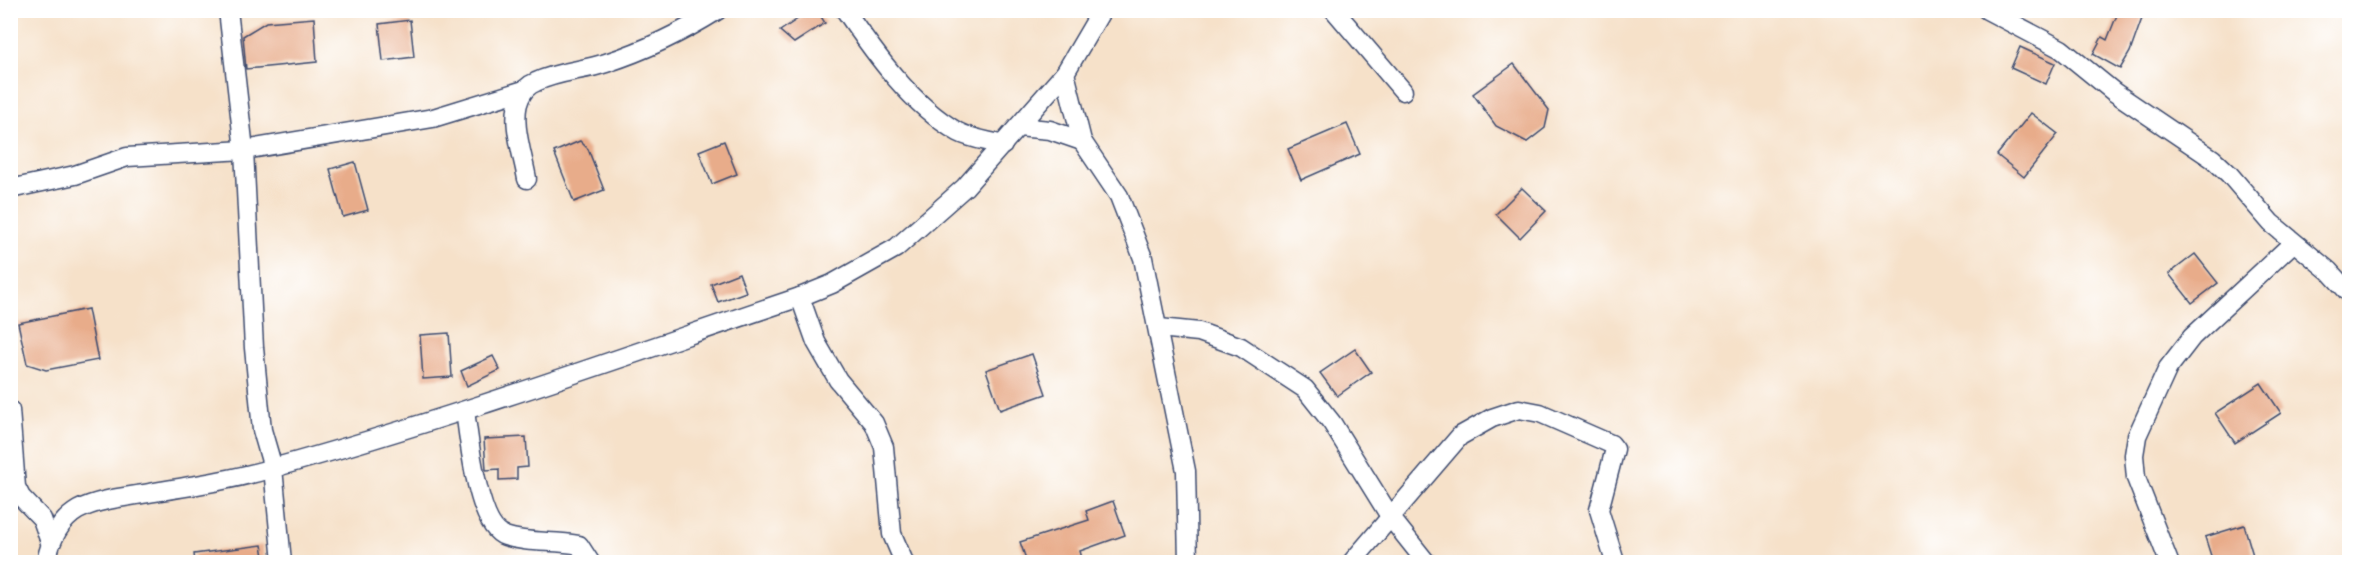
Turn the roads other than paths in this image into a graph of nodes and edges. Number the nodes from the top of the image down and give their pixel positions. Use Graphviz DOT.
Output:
graph roads {
  1 [pos="228,10"];
  2 [pos="718,10"];
  3 [pos="845,10"];
  4 [pos="1102,10"];
  5 [pos="1334,10"];
  6 [pos="1988,10"];
  7 [pos="1065,73"];
  8 [pos="524,90"];
  9 [pos="1403,91"];
  10 [pos="1018,127"];
  11 [pos="1082,141"];
  12 [pos="1003,145"];
  13 [pos="244,150"];
  14 [pos="527,179"];
  15 [pos="10,189"];
  16 [pos="2293,243"];
  17 [pos="2349,294"];
  18 [pos="800,297"];
  19 [pos="1159,328"];
  20 [pos="10,410"];
  21 [pos="465,411"];
  22 [pos="273,468"];
  23 [pos="1390,518"];
  24 [pos="50,542"];
  25 [pos="46,562"];
  26 [pos="282,562"];
  27 [pos="590,562"];
  28 [pos="904,562"];
  29 [pos="1188,562"];
  30 [pos="1352,562"];
  31 [pos="1426,562"];
  32 [pos="1615,562"];
  33 [pos="2169,562"];
  1 -- 13 [label="street"];
  2 -- 8 [label="street"];
  3 -- 12 [label="street"];
  4 -- 7 [label="street"];
  5 -- 9 [label="street"];
  6 -- 16 [label="street"];
  7 -- 10 [label="street"];
  7 -- 11 [label="street"];
  8 -- 13 [label="street"];
  8 -- 14 [label="street"];
  10 -- 11 [label="street"];
  10 -- 12 [label="street"];
  11 -- 19 [label="street"];
  12 -- 18 [label="street"];
  13 -- 15 [label="street"];
  13 -- 22 [label="street"];
  16 -- 17 [label="street"];
  16 -- 33 [label="street"];
  18 -- 21 [label="street"];
  18 -- 28 [label="street"];
  19 -- 23 [label="street"];
  19 -- 29 [label="street"];
  20 -- 24 [label="street"];
  21 -- 22 [label="street"];
  21 -- 27 [label="street"];
  22 -- 24 [label="street"];
  22 -- 26 [label="street"];
  23 -- 30 [label="street"];
  23 -- 31 [label="street"];
  23 -- 32 [label="street"];
  24 -- 25 [label="street"];
}
